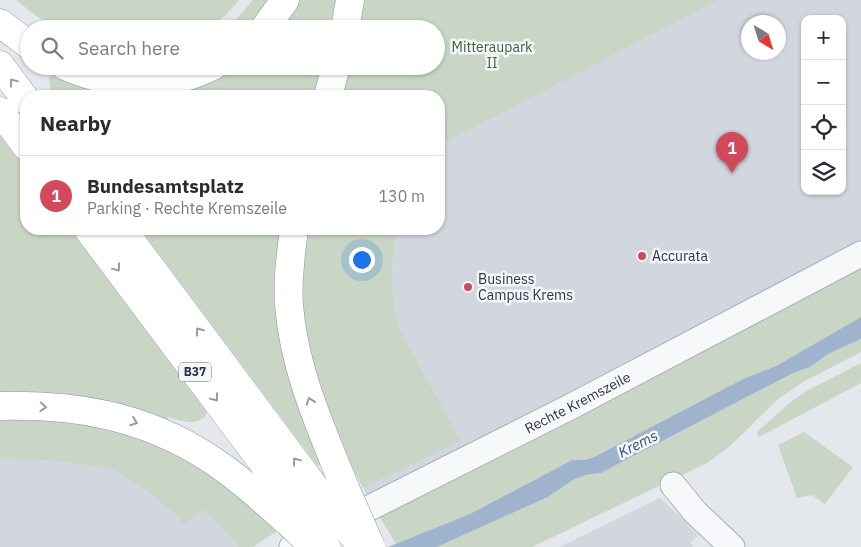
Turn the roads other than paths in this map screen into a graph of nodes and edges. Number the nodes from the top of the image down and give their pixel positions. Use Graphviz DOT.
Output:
graph roads {
  1 [pos="285,0"];
  2 [pos="350,0"];
  3 [pos="271,20"];
  4 [pos="347,20"];
  5 [pos="0,23"];
  6 [pos="20,39"];
  7 [pos="0,65"];
  8 [pos="89,75"];
  9 [pos="190,75"];
  10 [pos="334,75"];
  11 [pos="330,90"];
  12 [pos="20,92"];
  13 [pos="0,111"];
  14 [pos="20,138"];
  15 [pos="92,235"];
  16 [pos="127,235"];
  17 [pos="293,235"];
  18 [pos="861,254"];
  19 [pos="0,406"];
  20 [pos="673,486"];
  21 [pos="335,494"];
  22 [pos="294,529"];
  23 [pos="314,547"];
  24 [pos="326,547"];
  25 [pos="362,547"];
  26 [pos="371,547"];
  27 [pos="732,547"];
  1 -- 3 [label="main road"];
  2 -- 4 [label="main road"];
  5 -- 6 [label="main road"];
  12 -- 7 [label="main road, one-way"];
  8 -- 9 [label="main road"];
  10 -- 11 [label="main road"];
  13 -- 14 [label="main road"];
  15 -- 22 [label="main road, B37, one-way"];
  21 -- 16 [label="main road, B37, one-way"];
  21 -- 17 [label="main road, one-way"];
  18 -- 22 [label="street, Rechte Kremszeile"];
  19 -- 22 [label="main road, one-way"];
  20 -- 27 [label="street"];
  21 -- 25 [label="main road, B37, bridge"];
  21 -- 26 [label="main road, bridge"];
  22 -- 23 [label="main road, bridge"];
  22 -- 24 [label="main road, B37, bridge"];
}
